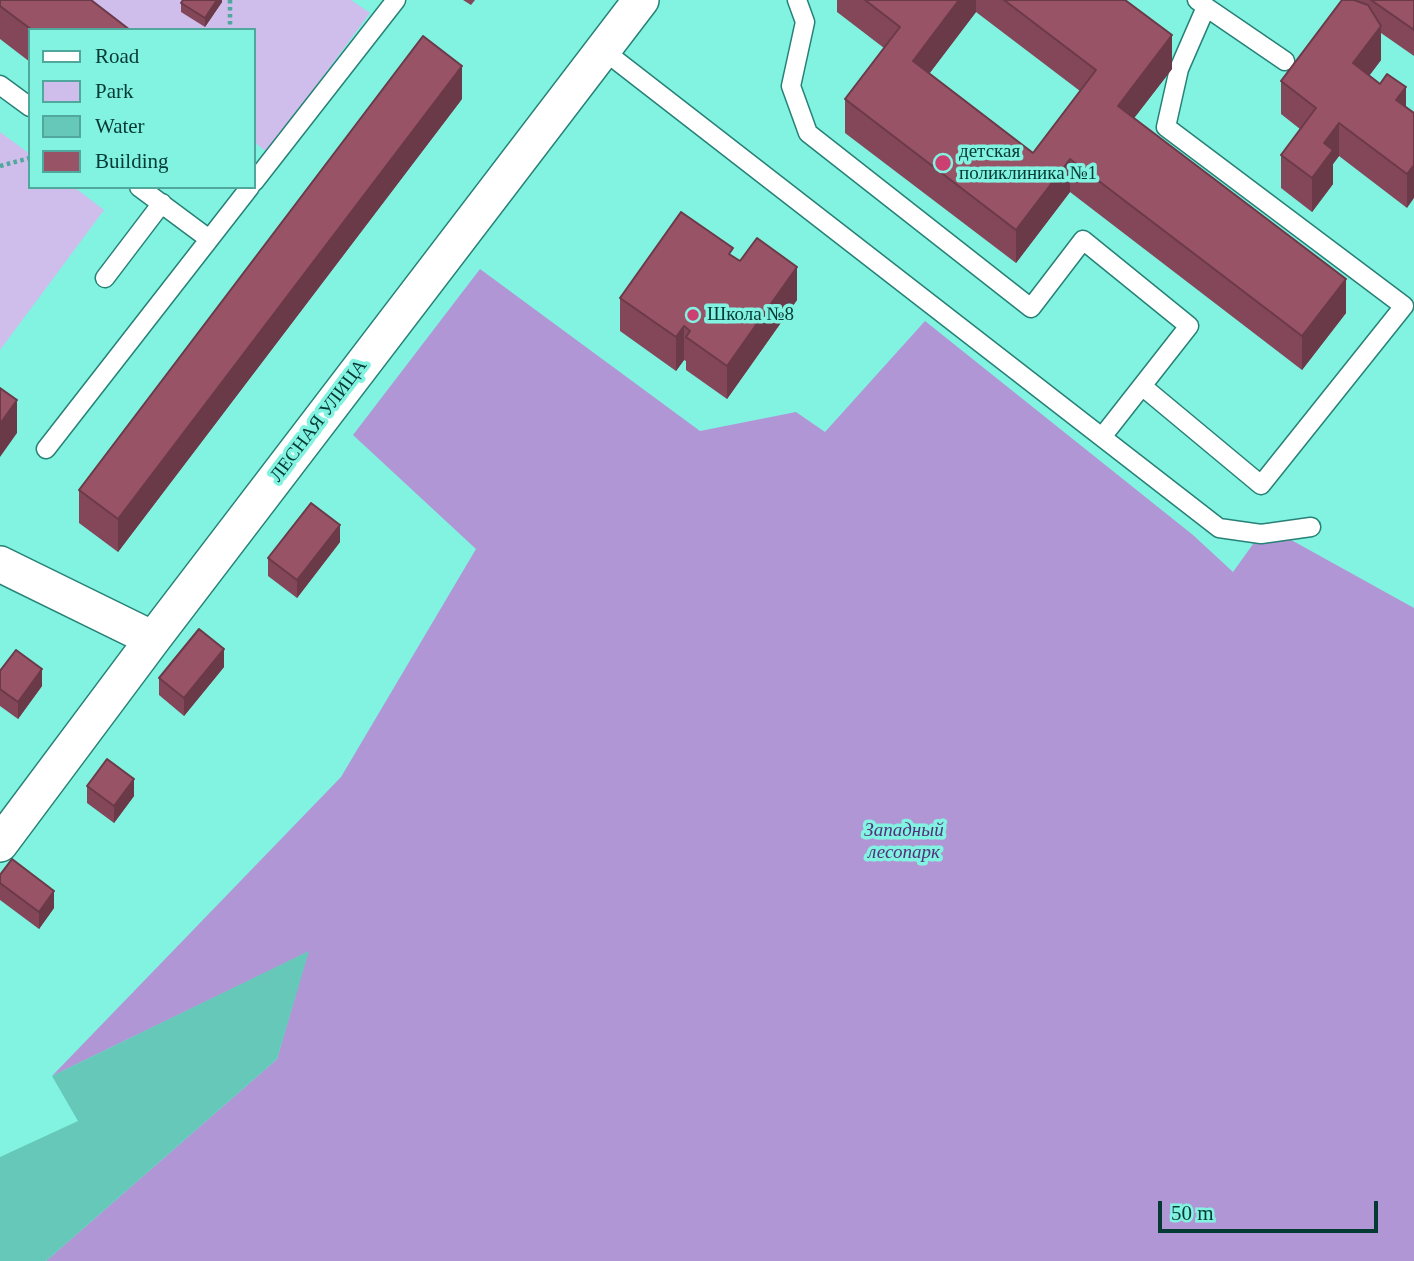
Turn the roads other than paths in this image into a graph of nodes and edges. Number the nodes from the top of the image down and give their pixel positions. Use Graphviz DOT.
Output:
graph roads {
  1 [pos="396,0"];
  2 [pos="641,0"];
  3 [pos="797,0"];
  4 [pos="1202,4"];
  5 [pos="603,50"];
  6 [pos="1285,61"];
  7 [pos="0,85"];
  8 [pos="28,106"];
  9 [pos="256,179"];
  10 [pos="142,189"];
  11 [pos="248,189"];
  12 [pos="162,203"];
  13 [pos="209,239"];
  14 [pos="104,278"];
  15 [pos="1142,386"];
  16 [pos="1102,437"];
  17 [pos="46,449"];
  18 [pos="1311,527"];
  19 [pos="0,564"];
  20 [pos="153,639"];
  21 [pos="0,844"];
  1 -- 9 [label="lane"];
  2 -- 5 [label="street, ЛЕСНАЯ УЛИЦА"];
  3 -- 15 [label="lane"];
  4 -- 6 [label="lane"];
  4 -- 15 [label="lane"];
  5 -- 16 [label="lane"];
  5 -- 20 [label="street, ЛЕСНАЯ УЛИЦА"];
  7 -- 8 [label="lane"];
  10 -- 12 [label="lane"];
  11 -- 13 [label="lane"];
  12 -- 13 [label="lane"];
  12 -- 14 [label="lane"];
  13 -- 17 [label="lane"];
  15 -- 16 [label="lane"];
  16 -- 18 [label="lane"];
  19 -- 20 [label="street"];
  20 -- 21 [label="street, ЛЕСНАЯ УЛИЦА"];
}
